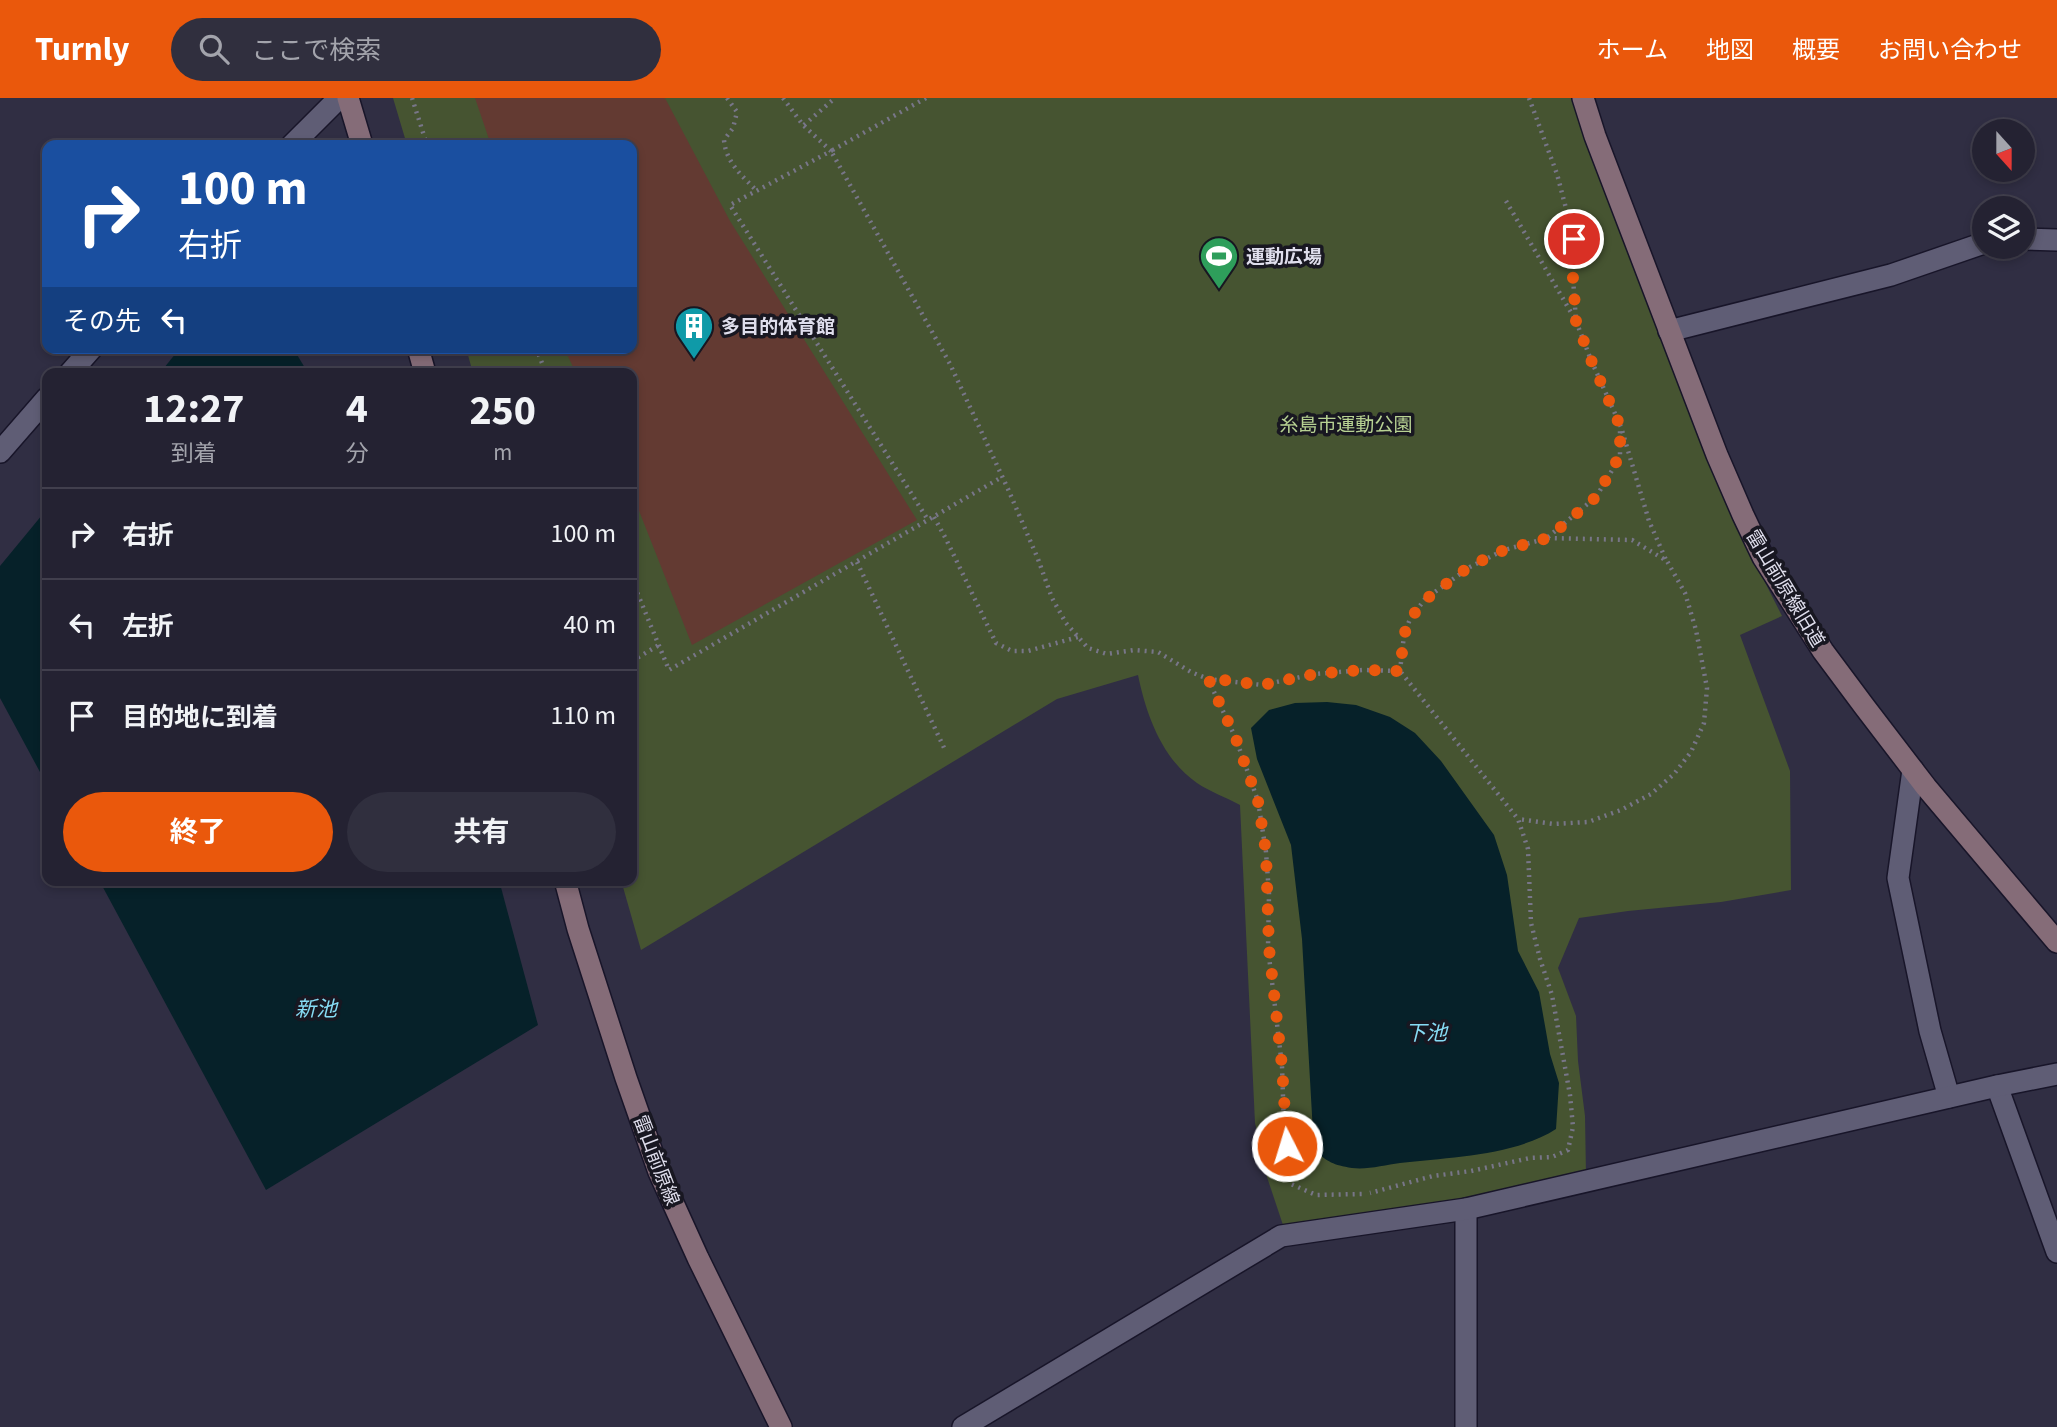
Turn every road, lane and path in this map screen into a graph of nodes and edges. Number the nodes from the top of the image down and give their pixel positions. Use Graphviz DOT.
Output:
graph roads {
  1 [pos="339,98"];
  2 [pos="348,98"];
  3 [pos="412,98"];
  4 [pos="727,98"];
  5 [pos="783,98"];
  6 [pos="835,98"];
  7 [pos="926,98"];
  8 [pos="1529,98"];
  9 [pos="1583,98"];
  10 [pos="803,125"];
  11 [pos="297,140"];
  12 [pos="361,140"];
  13 [pos="425,140"];
  14 [pos="831,151"];
  15 [pos="756,190"];
  16 [pos="1506,201"];
  17 [pos="2035,239"];
  18 [pos="2057,240"];
  19 [pos="1972,247"];
  20 [pos="1576,321"];
  21 [pos="1669,331"];
  22 [pos="87,354"];
  23 [pos="74,368"];
  24 [pos="42,404"];
  25 [pos="1621,428"];
  26 [pos="0,452"];
  27 [pos="1002,477"];
  28 [pos="931,519"];
  29 [pos="1548,538"];
  30 [pos="1667,561"];
  31 [pos="857,562"];
  32 [pos="637,592"];
  33 [pos="1078,637"];
  34 [pos="659,645"];
  35 [pos="637,658"];
  36 [pos="1400,671"];
  37 [pos="1208,678"];
  38 [pos="946,752"];
  39 [pos="1913,771"];
  40 [pos="1518,819"];
  41 [pos="567,886"];
  42 [pos="2057,942"];
  43 [pos="2057,1074"];
  44 [pos="1997,1086"];
  45 [pos="1949,1097"];
  46 [pos="1466,1209"];
  47 [pos="2057,1252"];
  48 [pos="781,1427"];
  49 [pos="963,1427"];
  50 [pos="1466,1427"];
  1 -- 11 [label="street"];
  2 -- 12 [label="street"];
  3 -- 13 [label="path"];
  4 -- 15 [label="path"];
  5 -- 10 [label="path"];
  6 -- 10 [label="path"];
  7 -- 14 [label="path"];
  8 -- 20 [label="path"];
  9 -- 21 [label="street, 雷山前原線旧道"];
  10 -- 14 [label="path"];
  14 -- 15 [label="path"];
  14 -- 27 [label="path"];
  15 -- 28 [label="path"];
  16 -- 20 [label="path"];
  17 -- 18 [label="street"];
  19 -- 21 [label="street"];
  20 -- 25 [label="path"];
  21 -- 39 [label="street, 雷山前原線旧道"];
  22 -- 23 [label="street"];
  24 -- 26 [label="street"];
  25 -- 29 [label="path"];
  25 -- 30 [label="path"];
  27 -- 28 [label="path"];
  27 -- 33 [label="path"];
  28 -- 31 [label="path"];
  28 -- 33 [label="path"];
  29 -- 30 [label="path"];
  29 -- 36 [label="path"];
  30 -- 40 [label="path"];
  31 -- 34 [label="path"];
  31 -- 38 [label="path"];
  32 -- 34 [label="path"];
  33 -- 37 [label="path"];
  34 -- 35 [label="path"];
  36 -- 37 [label="path"];
  36 -- 40 [label="path"];
  37 -- 40 [label="path"];
  39 -- 42 [label="street, 雷山前原線旧道"];
  39 -- 45 [label="street"];
  41 -- 48 [label="street, 雷山前原線"];
  43 -- 44 [label="street"];
  44 -- 45 [label="street"];
  44 -- 47 [label="street"];
  45 -- 46 [label="street"];
  46 -- 49 [label="street"];
  46 -- 50 [label="street"];
}
